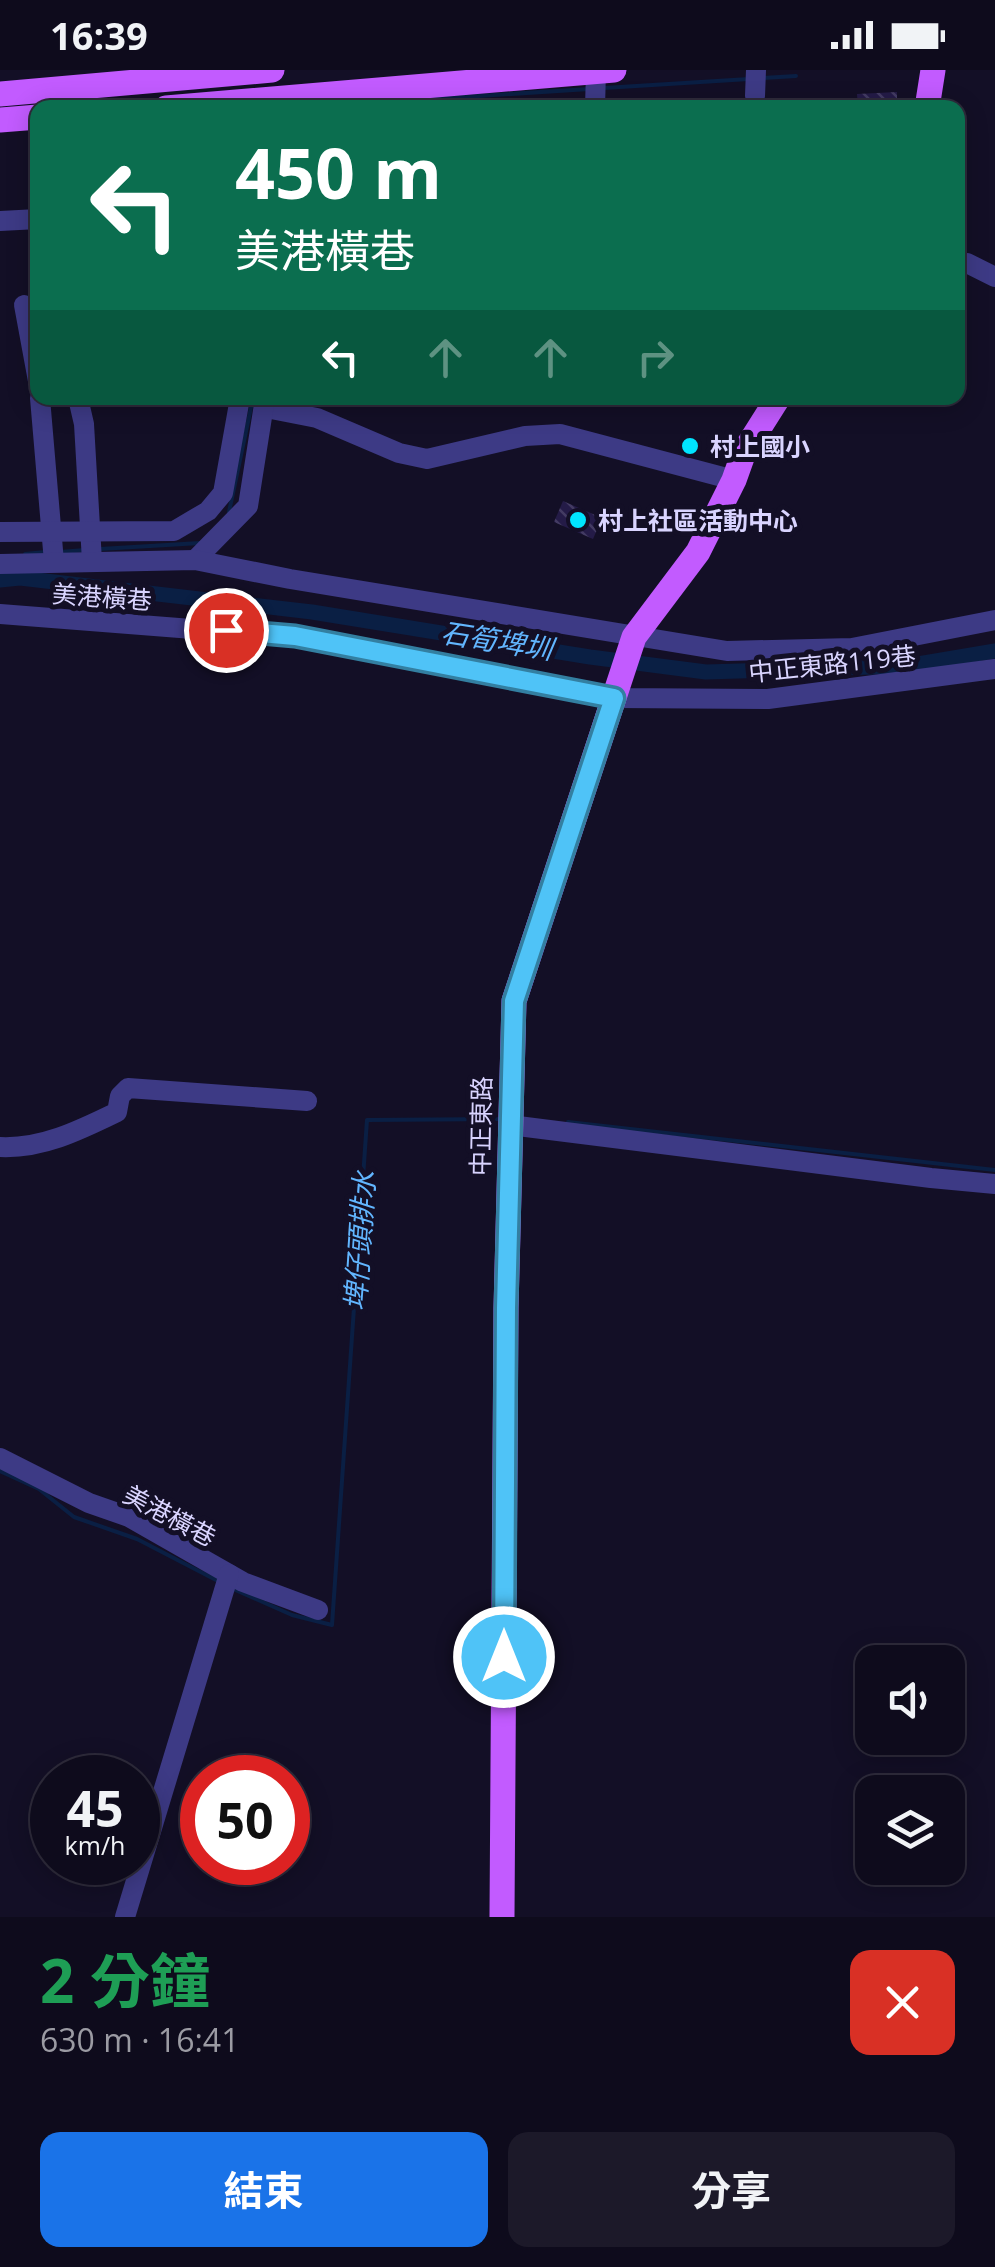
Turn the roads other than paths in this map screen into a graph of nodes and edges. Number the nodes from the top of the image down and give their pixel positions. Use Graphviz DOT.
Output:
graph roads {
  1 [pos="272,70"];
  2 [pos="602,70"];
  3 [pos="756,70"];
  4 [pos="933,70"];
  5 [pos="0,94"];
  6 [pos="755,96"];
  7 [pos="369,100"];
  8 [pos="596,100"];
  9 [pos="929,100"];
  10 [pos="30,118"];
  11 [pos="0,120"];
  12 [pos="30,220"];
  13 [pos="0,222"];
  14 [pos="965,263"];
  15 [pos="995,277"];
  16 [pos="24,305"];
  17 [pos="30,338"];
  18 [pos="41,405"];
  19 [pos="80,405"];
  20 [pos="239,405"];
  21 [pos="265,405"];
  22 [pos="272,405"];
  23 [pos="774,405"];
  24 [pos="734,480"];
  25 [pos="208,510"];
  26 [pos="227,529"];
  27 [pos="52,530"];
  28 [pos="90,531"];
  29 [pos="2,532"];
  30 [pos="195,560"];
  31 [pos="92,561"];
  32 [pos="54,562"];
  33 [pos="3,564"];
  34 [pos="0,614"];
  35 [pos="995,620"];
  36 [pos="634,636"];
  37 [pos="995,669"];
  38 [pos="614,698"];
  39 [pos="308,1100"];
  40 [pos="510,1125"];
  41 [pos="0,1147"];
  42 [pos="995,1184"];
  43 [pos="0,1458"];
  44 [pos="229,1574"];
  45 [pos="318,1610"];
  46 [pos="126,1917"];
  47 [pos="502,1917"];
  1 -- 5 [label="main road"];
  2 -- 7 [label="main road"];
  2 -- 8 [label="street"];
  3 -- 6 [label="street"];
  4 -- 9 [label="main road"];
  10 -- 11 [label="main road"];
  12 -- 13 [label="street"];
  14 -- 15 [label="street"];
  16 -- 17 [label="street"];
  18 -- 27 [label="street"];
  19 -- 28 [label="street"];
  20 -- 25 [label="street"];
  21 -- 26 [label="street"];
  22 -- 24 [label="street"];
  23 -- 24 [label="main road, 中正東路"];
  24 -- 36 [label="main road, 中正東路"];
  25 -- 26 [label="street"];
  25 -- 28 [label="street"];
  26 -- 30 [label="street"];
  27 -- 28 [label="street"];
  27 -- 29 [label="street"];
  27 -- 32 [label="street"];
  28 -- 31 [label="street"];
  29 -- 33 [label="street"];
  30 -- 31 [label="street"];
  30 -- 36 [label="street"];
  31 -- 32 [label="street"];
  32 -- 33 [label="street"];
  34 -- 38 [label="street, 美港橫巷"];
  35 -- 36 [label="street"];
  36 -- 38 [label="main road, 中正東路"];
  37 -- 38 [label="street, 中正東路119巷"];
  38 -- 40 [label="main road, 中正東路"];
  39 -- 41 [label="street"];
  40 -- 42 [label="street"];
  40 -- 47 [label="main road, 中正東路"];
  43 -- 44 [label="street, 美港橫巷"];
  44 -- 45 [label="street, 美港橫巷"];
  44 -- 46 [label="street"];
}
